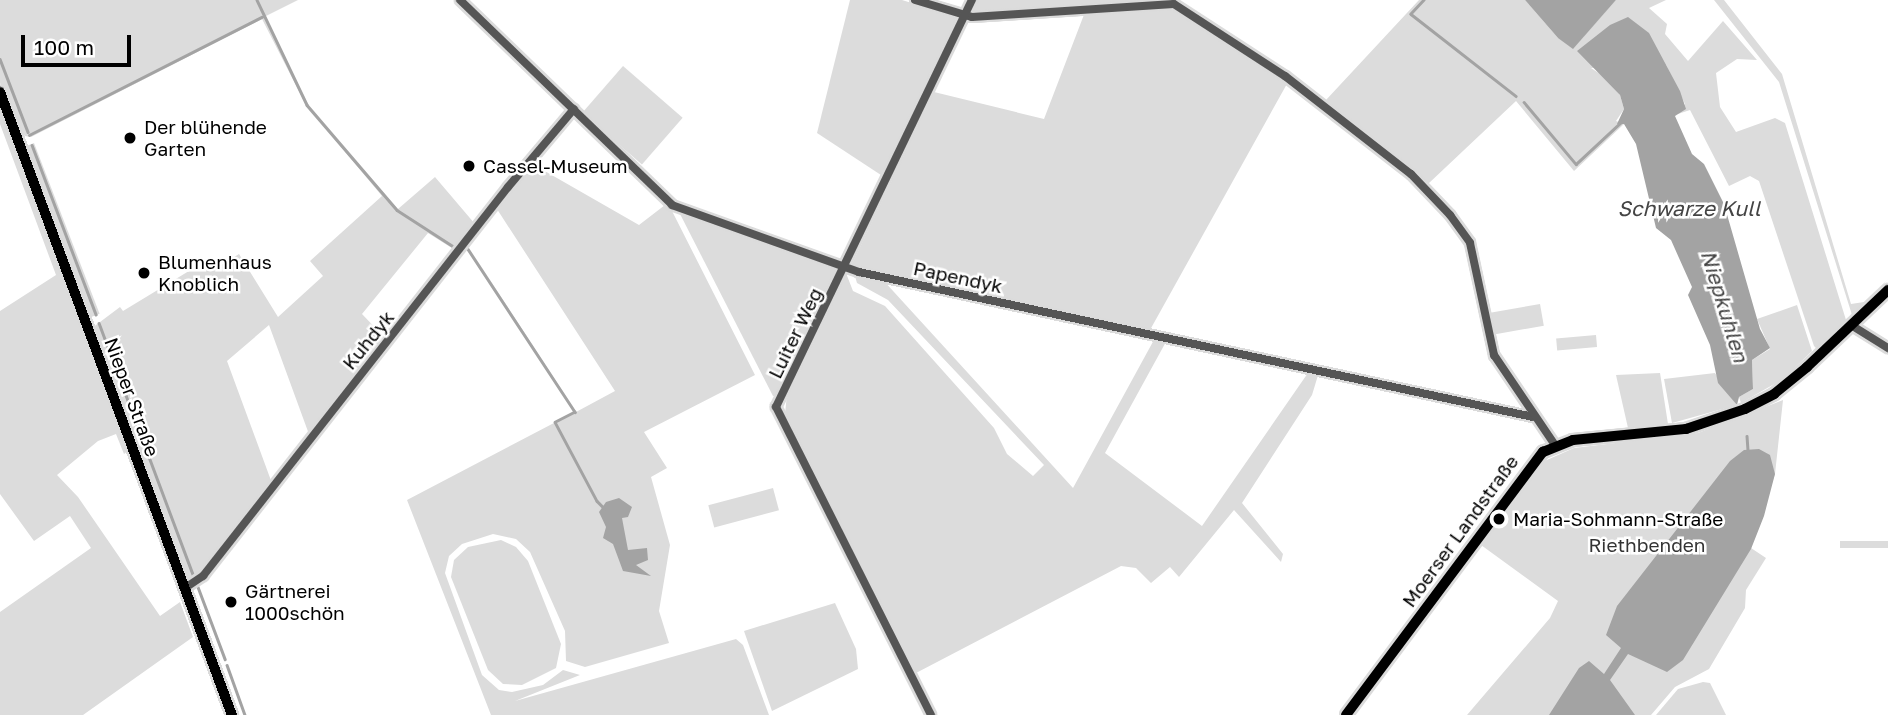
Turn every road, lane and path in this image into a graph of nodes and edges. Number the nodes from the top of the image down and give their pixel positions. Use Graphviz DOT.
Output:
graph roads {
  1 [pos="460,0"];
  2 [pos="915,0"];
  3 [pos="972,0"];
  4 [pos="964,16"];
  5 [pos="0,92"];
  6 [pos="575,109"];
  7 [pos="845,268"];
  8 [pos="1888,290"];
  9 [pos="1851,325"];
  10 [pos="1888,348"];
  11 [pos="1533,417"];
  12 [pos="1555,445"];
  13 [pos="185,588"];
  14 [pos="232,715"];
  15 [pos="931,715"];
  16 [pos="1346,715"];
  1 -- 6 [label="street, Papendyk"];
  2 -- 4 [label="street"];
  3 -- 4 [label="street, Luiter Weg"];
  4 -- 7 [label="street, Luiter Weg"];
  4 -- 11 [label="street"];
  5 -- 13 [label="main road, Nieper Straße"];
  6 -- 7 [label="street, Papendyk"];
  6 -- 13 [label="street, Kuhdyk"];
  7 -- 11 [label="street, Papendyk"];
  7 -- 15 [label="street, Luiter Weg"];
  8 -- 9 [label="main road"];
  9 -- 10 [label="street"];
  9 -- 12 [label="main road"];
  11 -- 12 [label="street"];
  12 -- 16 [label="main road, Moerser Landstraße"];
  13 -- 14 [label="main road, Nieper Straße"];
}
